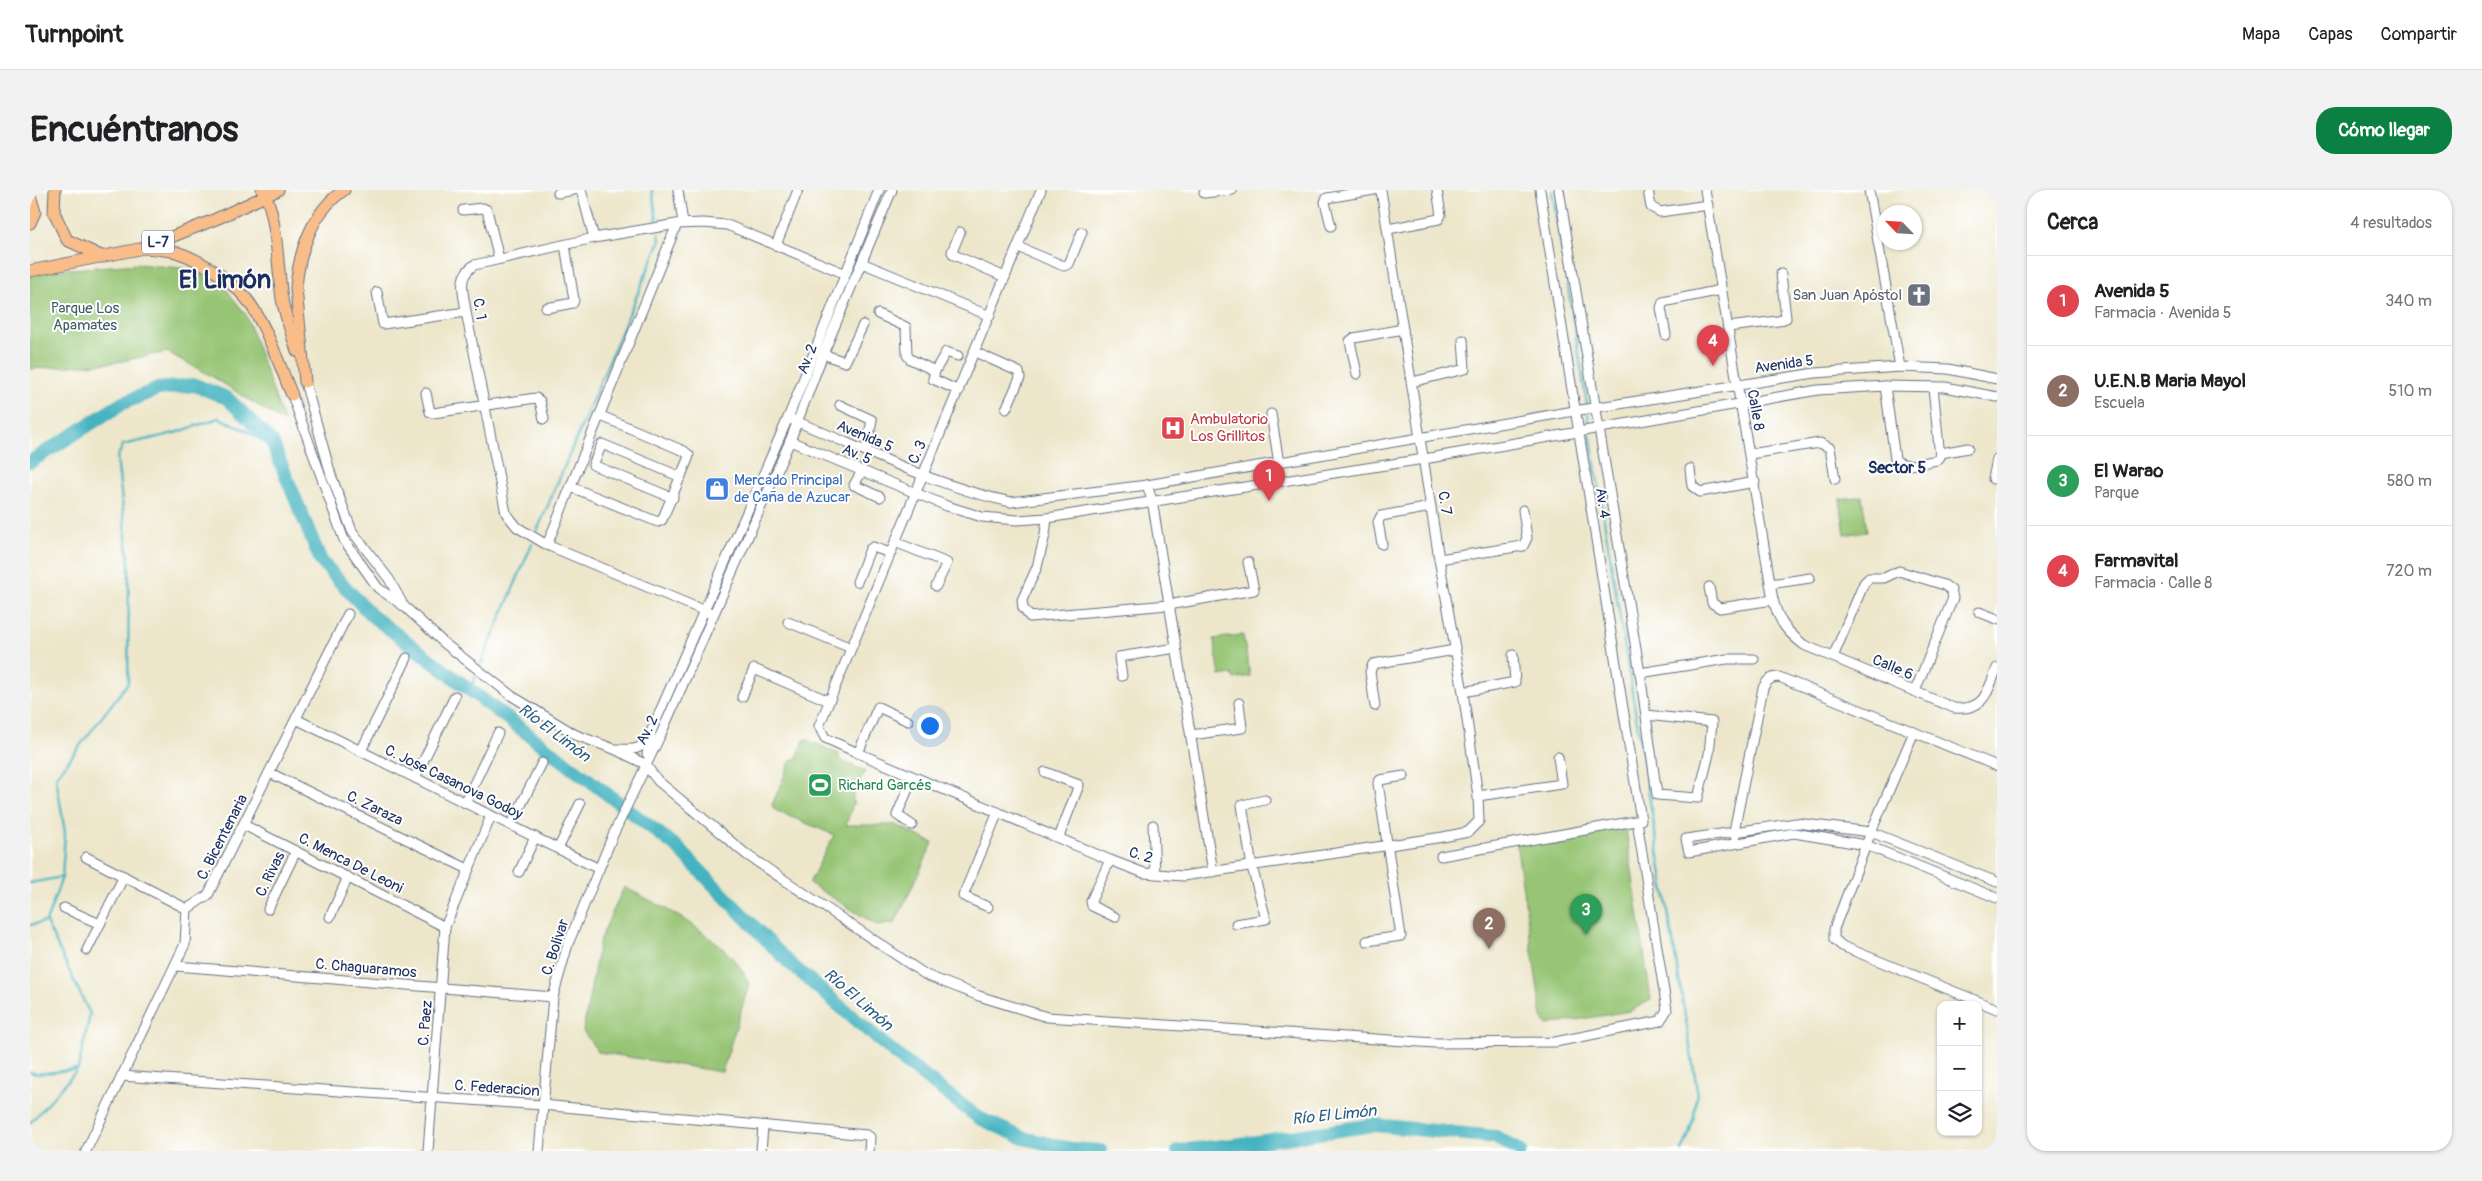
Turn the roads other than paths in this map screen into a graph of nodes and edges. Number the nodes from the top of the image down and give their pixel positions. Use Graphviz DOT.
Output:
graph roads {
  1 [pos="55,190"];
  2 [pos="278,190"];
  3 [pos="344,190"];
  4 [pos="574,190"];
  5 [pos="582,190"];
  6 [pos="678,190"];
  7 [pos="798,190"];
  8 [pos="879,190"];
  9 [pos="892,190"];
  10 [pos="1041,190"];
  11 [pos="1232,190"];
  12 [pos="1374,190"];
  13 [pos="1381,190"];
  14 [pos="1437,190"];
  15 [pos="1540,190"];
  16 [pos="1559,190"];
  17 [pos="1648,190"];
  18 [pos="1705,190"];
  19 [pos="1869,190"];
  20 [pos="264,193"];
  21 [pos="558,193"];
  22 [pos="1204,193"];
  23 [pos="30,195"];
  24 [pos="1708,204"];
  25 [pos="463,210"];
  26 [pos="30,223"];
  27 [pos="680,224"];
  28 [pos="1330,226"];
  29 [pos="1388,229"];
  30 [pos="960,232"];
  31 [pos="1082,232"];
  32 [pos="594,238"];
  33 [pos="565,245"];
  34 [pos="776,245"];
  35 [pos="1018,247"];
  36 [pos="144,248"];
  37 [pos="103,257"];
  38 [pos="500,260"];
  39 [pos="862,263"];
  40 [pos="30,271"];
  41 [pos="846,274"];
  42 [pos="1781,274"];
  43 [pos="1005,277"];
  44 [pos="1722,290"];
  45 [pos="377,292"];
  46 [pos="546,308"];
  47 [pos="466,312"];
  48 [pos="878,314"];
  49 [pos="990,316"];
  50 [pos="863,325"];
  51 [pos="1728,327"];
  52 [pos="1403,329"];
  53 [pos="1666,335"];
  54 [pos="1463,340"];
  55 [pos="975,352"];
  56 [pos="823,354"];
  57 [pos="958,356"];
  58 [pos="1900,366"];
  59 [pos="935,371"];
  60 [pos="1357,374"];
  61 [pos="1997,378"];
  62 [pos="305,382"];
  63 [pos="1412,382"];
  64 [pos="1738,384"];
  65 [pos="1885,386"];
  66 [pos="1933,387"];
  67 [pos="959,391"];
  68 [pos="426,393"];
  69 [pos="292,395"];
  70 [pos="1997,397"];
  71 [pos="1741,402"];
  72 [pos="485,405"];
  73 [pos="840,405"];
  74 [pos="1594,408"];
  75 [pos="1006,409"];
  76 [pos="1574,411"];
  77 [pos="1271,414"];
  78 [pos="601,416"];
  79 [pos="788,418"];
  80 [pos="544,419"];
  81 [pos="798,421"];
  82 [pos="1598,428"];
  83 [pos="1578,432"];
  84 [pos="1420,438"];
  85 [pos="790,441"];
  86 [pos="1968,448"];
  87 [pos="866,451"];
  88 [pos="1941,453"];
  89 [pos="1750,454"];
  90 [pos="1424,458"];
  91 [pos="1997,459"];
  92 [pos="1278,463"];
  93 [pos="1690,469"];
  94 [pos="862,471"];
  95 [pos="922,475"];
  96 [pos="681,477"];
  97 [pos="1835,479"];
  98 [pos="1993,479"];
  99 [pos="1755,482"];
  100 [pos="1147,485"];
  101 [pos="571,487"];
  102 [pos="914,492"];
  103 [pos="880,497"];
  104 [pos="673,498"];
  105 [pos="1152,500"];
  106 [pos="1431,507"];
  107 [pos="1523,510"];
  108 [pos="1047,518"];
  109 [pos="895,542"];
  110 [pos="1382,544"];
  111 [pos="547,545"];
  112 [pos="890,553"];
  113 [pos="1439,559"];
  114 [pos="1248,562"];
  115 [pos="1810,578"];
  116 [pos="857,582"];
  117 [pos="1770,584"];
  118 [pos="936,586"];
  119 [pos="1709,587"];
  120 [pos="1773,600"];
  121 [pos="1168,605"];
  122 [pos="405,607"];
  123 [pos="708,612"];
  124 [pos="1979,612"];
  125 [pos="348,614"];
  126 [pos="1997,619"];
  127 [pos="788,622"];
  128 [pos="1788,632"];
  129 [pos="850,648"];
  130 [pos="1176,648"];
  131 [pos="1455,650"];
  132 [pos="1513,655"];
  133 [pos="1833,657"];
  134 [pos="407,658"];
  135 [pos="1754,659"];
  136 [pos="1997,668"];
  137 [pos="1640,673"];
  138 [pos="1122,676"];
  139 [pos="1915,691"];
  140 [pos="1463,692"];
  141 [pos="455,696"];
  142 [pos="742,697"];
  143 [pos="829,701"];
  144 [pos="1239,703"];
  145 [pos="1375,706"];
  146 [pos="1646,715"];
  147 [pos="296,719"];
  148 [pos="908,721"];
  149 [pos="819,726"];
  150 [pos="651,732"];
  151 [pos="1914,732"];
  152 [pos="498,733"];
  153 [pos="1191,735"];
  154 [pos="614,749"];
  155 [pos="360,751"];
  156 [pos="858,753"];
  157 [pos="1558,756"];
  158 [pos="542,762"];
  159 [pos="645,764"];
  160 [pos="1997,766"];
  161 [pos="1045,772"];
  162 [pos="270,773"];
  163 [pos="1404,776"];
  164 [pos="913,777"];
  165 [pos="415,778"];
  166 [pos="1478,796"];
  167 [pos="1264,800"];
  168 [pos="465,803"];
  169 [pos="580,804"];
  170 [pos="998,812"];
  171 [pos="491,816"];
  172 [pos="1639,820"];
  173 [pos="1479,821"];
  174 [pos="244,825"];
  175 [pos="511,825"];
  176 [pos="912,825"];
  177 [pos="1153,825"];
  178 [pos="1734,831"];
  179 [pos="1872,832"];
  180 [pos="535,837"];
  181 [pos="1059,837"];
  182 [pos="1736,843"];
  183 [pos="1389,845"];
  184 [pos="1866,845"];
  185 [pos="558,849"];
  186 [pos="296,851"];
  187 [pos="86,856"];
  188 [pos="1442,856"];
  189 [pos="1110,860"];
  190 [pos="1252,866"];
  191 [pos="468,869"];
  192 [pos="599,869"];
  193 [pos="519,872"];
  194 [pos="1213,872"];
  195 [pos="1156,874"];
  196 [pos="124,876"];
  197 [pos="348,877"];
  198 [pos="1997,882"];
  199 [pos="1997,898"];
  200 [pos="988,907"];
  201 [pos="64,908"];
  202 [pos="187,908"];
  203 [pos="268,909"];
  204 [pos="330,917"];
  205 [pos="1115,917"];
  206 [pos="100,924"];
  207 [pos="1236,924"];
  208 [pos="445,926"];
  209 [pos="1367,940"];
  210 [pos="87,950"];
  211 [pos="176,966"];
  212 [pos="442,988"];
  213 [pos="553,997"];
  214 [pos="1997,1010"];
  215 [pos="121,1076"];
  216 [pos="433,1097"];
  217 [pos="542,1105"];
  218 [pos="763,1126"];
  219 [pos="86,1151"];
  220 [pos="428,1151"];
  221 [pos="539,1151"];
  222 [pos="761,1151"];
  223 [pos="869,1151"];
  1 -- 37 [label="main road"];
  2 -- 20 [label="main road, L-7"];
  3 -- 62 [label="main road"];
  4 -- 21 [label="street"];
  5 -- 32 [label="street"];
  6 -- 27 [label="street"];
  7 -- 34 [label="street"];
  8 -- 41 [label="street, Av. 2"];
  9 -- 39 [label="street, Av. 2"];
  10 -- 35 [label="street, C. 3"];
  11 -- 22 [label="street"];
  12 -- 28 [label="street"];
  13 -- 29 [label="street, C. 7"];
  14 -- 29 [label="street"];
  15 -- 76 [label="street, Av. 4"];
  16 -- 74 [label="street, Av. 4"];
  17 -- 24 [label="street"];
  18 -- 24 [label="street, Calle 8"];
  19 -- 58 [label="street"];
  20 -- 36 [label="main road, L-7"];
  20 -- 62 [label="main road"];
  23 -- 26 [label="main road"];
  24 -- 44 [label="street, Calle 8"];
  25 -- 38 [label="street"];
  27 -- 32 [label="street, C. 1"];
  27 -- 34 [label="street, C. 1"];
  27 -- 78 [label="street"];
  29 -- 52 [label="street, C. 7"];
  30 -- 43 [label="street"];
  31 -- 35 [label="street"];
  32 -- 33 [label="street, C. 1"];
  33 -- 38 [label="street, C. 1"];
  33 -- 46 [label="street"];
  34 -- 41 [label="street, C. 1"];
  35 -- 43 [label="street, C. 3"];
  36 -- 37 [label="main road, L-7"];
  36 -- 69 [label="main road"];
  37 -- 40 [label="main road, L-7"];
  38 -- 47 [label="street, C. 1"];
  39 -- 49 [label="street"];
  39 -- 56 [label="street, Av. 2"];
  41 -- 79 [label="street, Av. 2"];
  42 -- 51 [label="street"];
  43 -- 49 [label="street, C. 3"];
  44 -- 51 [label="street, Calle 8"];
  44 -- 53 [label="street"];
  45 -- 47 [label="street"];
  47 -- 72 [label="street, C. 1"];
  48 -- 59 [label="street"];
  49 -- 55 [label="street, C. 3"];
  50 -- 56 [label="street"];
  51 -- 64 [label="street, Calle 8"];
  52 -- 60 [label="street"];
  52 -- 63 [label="street, C. 7"];
  54 -- 63 [label="street"];
  55 -- 67 [label="street, C. 3"];
  55 -- 75 [label="street"];
  56 -- 81 [label="street, Av. 2"];
  57 -- 59 [label="street"];
  58 -- 61 [label="street, Avenida 5"];
  58 -- 64 [label="street, Avenida 5"];
  59 -- 67 [label="street"];
  62 -- 122 [label="street"];
  63 -- 84 [label="street, C. 7"];
  64 -- 71 [label="street, Calle 8"];
  64 -- 74 [label="street, Avenida 5"];
  65 -- 66 [label="street, Avenida 5"];
  65 -- 71 [label="street, Avenida 5"];
  65 -- 88 [label="street"];
  66 -- 70 [label="street, Avenida 5"];
  66 -- 88 [label="street"];
  67 -- 95 [label="street, C. 3"];
  68 -- 72 [label="street"];
  69 -- 122 [label="street"];
  71 -- 82 [label="street, Avenida 5"];
  71 -- 89 [label="street, Calle 8"];
  72 -- 80 [label="street"];
  72 -- 111 [label="street, C. 1"];
  73 -- 87 [label="street"];
  74 -- 76 [label="street, Avenida 5"];
  74 -- 82 [label="street, Av. 4"];
  76 -- 83 [label="street, Av. 4"];
  76 -- 84 [label="street, Avenida 5"];
  77 -- 92 [label="street"];
  78 -- 96 [label="street"];
  78 -- 101 [label="street"];
  79 -- 81 [label="street, Avenida 5"];
  79 -- 123 [label="street, Av. 2"];
  81 -- 85 [label="street, Av. 2"];
  81 -- 87 [label="street, Avenida 5"];
  82 -- 83 [label="street, Avenida 5"];
  82 -- 137 [label="street, Av. 4"];
  83 -- 90 [label="street, Avenida 5"];
  83 -- 172 [label="street, Av. 4"];
  84 -- 90 [label="street, C. 7"];
  84 -- 92 [label="street, Avenida 5"];
  85 -- 94 [label="street, Av. 5"];
  85 -- 123 [label="street, Av. 2"];
  86 -- 88 [label="street"];
  87 -- 95 [label="street, Avenida 5"];
  89 -- 97 [label="street"];
  89 -- 99 [label="street, Calle 8"];
  90 -- 105 [label="street, Avenida 5"];
  90 -- 106 [label="street, C. 7"];
  91 -- 98 [label="street"];
  92 -- 100 [label="street, Avenida 5"];
  93 -- 99 [label="street"];
  94 -- 102 [label="street, Av. 5"];
  94 -- 103 [label="street"];
  95 -- 100 [label="street, Avenida 5"];
  95 -- 102 [label="street, C. 3"];
  96 -- 104 [label="street"];
  96 -- 104 [label="street"];
  99 -- 117 [label="street, Calle 8"];
  100 -- 105 [label="street"];
  101 -- 104 [label="street"];
  101 -- 111 [label="street"];
  102 -- 108 [label="street, Avenida 5"];
  102 -- 109 [label="street, C. 3"];
  105 -- 108 [label="street, Avenida 5"];
  105 -- 121 [label="street"];
  106 -- 110 [label="street"];
  106 -- 113 [label="street, C. 7"];
  107 -- 113 [label="street"];
  108 -- 121 [label="street"];
  109 -- 112 [label="street, C. 3"];
  109 -- 118 [label="street"];
  111 -- 123 [label="street, C. 1"];
  112 -- 116 [label="street"];
  112 -- 129 [label="street, C. 3"];
  113 -- 131 [label="street, C. 7"];
  114 -- 121 [label="street"];
  115 -- 117 [label="street"];
  117 -- 120 [label="street, Calle 8"];
  119 -- 120 [label="street"];
  120 -- 128 [label="street, Calle 8"];
  121 -- 130 [label="street"];
  122 -- 154 [label="street"];
  123 -- 150 [label="street, Av. 2"];
  123 -- 159 [label="street, Av. 2"];
  124 -- 126 [label="street"];
  125 -- 147 [label="street, C. Bicentenaria"];
  127 -- 129 [label="street"];
  128 -- 133 [label="street, Calle 6"];
  129 -- 143 [label="street, C. 3"];
  130 -- 138 [label="street"];
  130 -- 153 [label="street"];
  131 -- 140 [label="street, C. 7"];
  131 -- 145 [label="street"];
  132 -- 140 [label="street"];
  133 -- 139 [label="street, Calle 6"];
  133 -- 139 [label="street"];
  134 -- 155 [label="street"];
  135 -- 137 [label="street"];
  136 -- 139 [label="street, Calle 6"];
  137 -- 146 [label="street, Av. 4"];
  140 -- 166 [label="street, C. 7"];
  141 -- 165 [label="street"];
  142 -- 143 [label="street"];
  143 -- 149 [label="street, C. 3"];
  144 -- 153 [label="street"];
  146 -- 146 [label="street, Av. 4"];
  147 -- 155 [label="street, C. Jose Casanova Godoy"];
  147 -- 162 [label="street, C. Bicentenaria"];
  148 -- 156 [label="street"];
  149 -- 156 [label="street, C. 2"];
  150 -- 154 [label="street"];
  150 -- 159 [label="street, Av. 2"];
  151 -- 160 [label="street"];
  151 -- 178 [label="street"];
  151 -- 179 [label="street"];
  152 -- 168 [label="street"];
  153 -- 194 [label="street"];
  154 -- 159 [label="street"];
  155 -- 165 [label="street, C. Jose Casanova Godoy"];
  156 -- 164 [label="street, C. 2"];
  157 -- 166 [label="street"];
  158 -- 175 [label="street"];
  159 -- 172 [label="street, Av. 4"];
  159 -- 192 [label="street, C. Bolivar"];
  161 -- 181 [label="street"];
  162 -- 174 [label="street, C. Bicentenaria"];
  162 -- 191 [label="street, C. Zaraza"];
  163 -- 183 [label="street"];
  164 -- 170 [label="street, C. 2"];
  164 -- 176 [label="street"];
  165 -- 168 [label="street, C. Jose Casanova Godoy"];
  166 -- 173 [label="street, C. 7"];
  167 -- 190 [label="street"];
  168 -- 171 [label="street, C. Jose Casanova Godoy"];
  169 -- 185 [label="street"];
  170 -- 181 [label="street, C. 2"];
  170 -- 200 [label="street"];
  171 -- 175 [label="street, C. Jose Casanova Godoy"];
  171 -- 191 [label="street, C. Paez"];
  172 -- 188 [label="street"];
  173 -- 183 [label="street, C. 2"];
  174 -- 186 [label="street, C. Menca De Leoni"];
  174 -- 202 [label="street, C. Bicentenaria"];
  175 -- 180 [label="street, C. Jose Casanova Godoy"];
  177 -- 195 [label="street"];
  178 -- 179 [label="street"];
  178 -- 182 [label="street"];
  178 -- 182 [label="street"];
  179 -- 184 [label="street"];
  179 -- 198 [label="street"];
  180 -- 185 [label="street, C. Jose Casanova Godoy"];
  180 -- 193 [label="street"];
  181 -- 189 [label="street, C. 2"];
  182 -- 184 [label="street"];
  183 -- 190 [label="street, C. 2"];
  183 -- 209 [label="street"];
  184 -- 199 [label="street"];
  184 -- 214 [label="street"];
  185 -- 192 [label="street, C. Jose Casanova Godoy"];
  186 -- 197 [label="street, C. Menca De Leoni"];
  186 -- 203 [label="street, C. Rivas"];
  187 -- 196 [label="street"];
  189 -- 195 [label="street, C. 2"];
  189 -- 205 [label="street"];
  190 -- 194 [label="street, C. 2"];
  190 -- 207 [label="street"];
  191 -- 208 [label="street, C. Paez"];
  192 -- 213 [label="street, C. Bolivar"];
  194 -- 195 [label="street, C. 2"];
  196 -- 202 [label="street"];
  196 -- 206 [label="street"];
  197 -- 204 [label="street"];
  197 -- 208 [label="street, C. Menca De Leoni"];
  201 -- 206 [label="street"];
  202 -- 211 [label="street"];
  206 -- 210 [label="street"];
  208 -- 212 [label="street, C. Paez"];
  211 -- 212 [label="street, C. Chaguaramos"];
  211 -- 215 [label="street"];
  212 -- 213 [label="street, C. Chaguaramos"];
  212 -- 216 [label="street, C. Paez"];
  213 -- 217 [label="street, C. Bolivar"];
  215 -- 216 [label="street, C. Federacion"];
  215 -- 219 [label="street"];
  216 -- 217 [label="street, C. Federacion"];
  216 -- 220 [label="street, C. Paez"];
  217 -- 218 [label="street, C. Federacion"];
  217 -- 221 [label="street, C. Bolivar"];
  218 -- 222 [label="street"];
  218 -- 223 [label="street, C. Federacion"];
}
